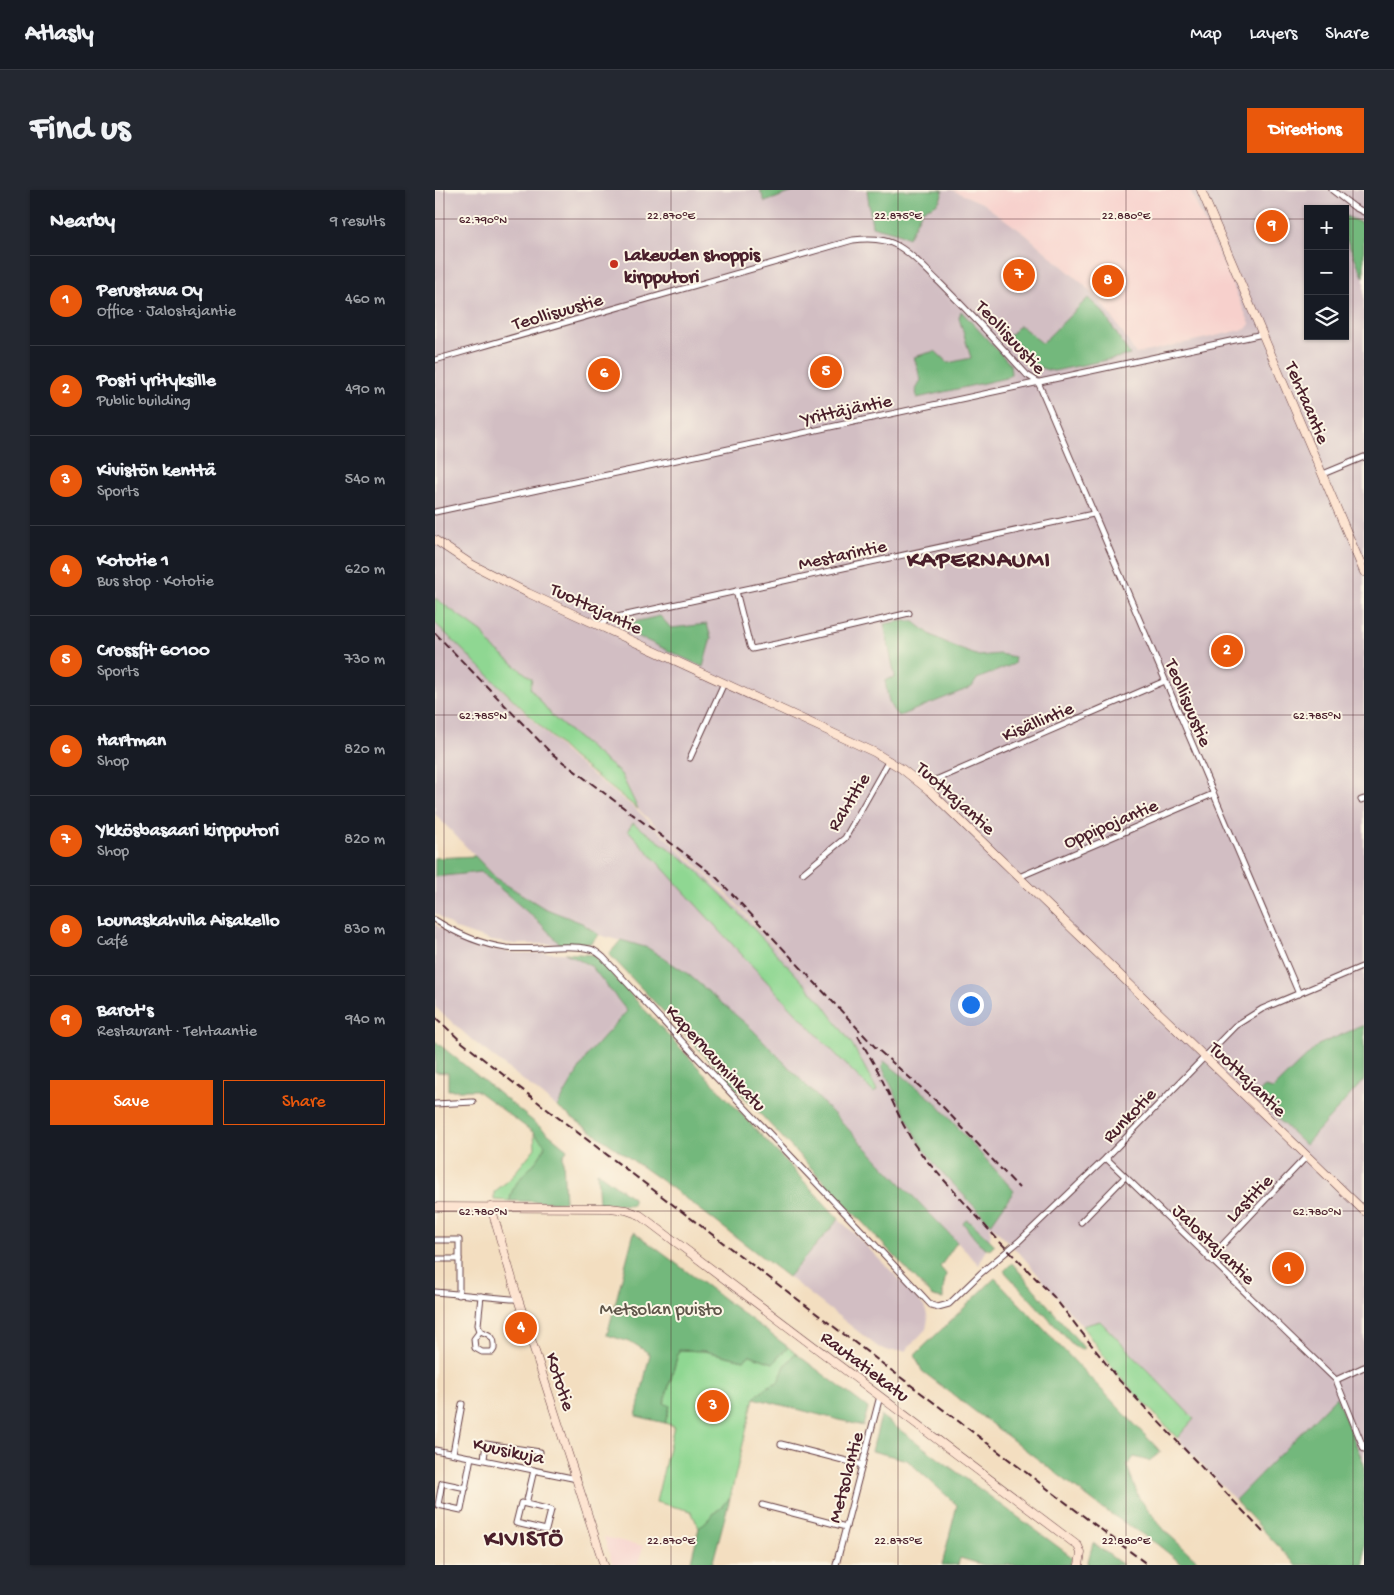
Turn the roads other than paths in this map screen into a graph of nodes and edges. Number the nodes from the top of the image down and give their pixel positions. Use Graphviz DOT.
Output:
graph roads {
  1 [pos="1201,190"];
  2 [pos="1332,190"];
  3 [pos="1364,212"];
  4 [pos="1263,334"];
  5 [pos="435,360"];
  6 [pos="1038,382"];
  7 [pos="1364,457"];
  8 [pos="1323,474"];
  9 [pos="435,512"];
  10 [pos="1093,514"];
  11 [pos="435,540"];
  12 [pos="1364,572"];
  13 [pos="736,591"];
  14 [pos="909,613"];
  15 [pos="599,626"];
  16 [pos="1165,681"];
  17 [pos="724,683"];
  18 [pos="690,758"];
  19 [pos="889,760"];
  20 [pos="921,783"];
  21 [pos="1213,794"];
  22 [pos="803,873"];
  23 [pos="1019,877"];
  24 [pos="435,920"];
  25 [pos="1364,966"];
  26 [pos="1299,994"];
  27 [pos="1204,1057"];
  28 [pos="473,1102"];
  29 [pos="435,1104"];
  30 [pos="1307,1156"];
  31 [pos="1106,1158"];
  32 [pos="1125,1177"];
  33 [pos="435,1207"];
  34 [pos="491,1207"];
  35 [pos="1364,1211"];
  36 [pos="1081,1222"];
  37 [pos="435,1240"];
  38 [pos="435,1259"];
  39 [pos="459,1259"];
  40 [pos="1209,1259"];
  41 [pos="435,1292"];
  42 [pos="459,1295"];
  43 [pos="481,1296"];
  44 [pos="518,1299"];
  45 [pos="931,1305"];
  46 [pos="480,1331"];
  47 [pos="1364,1367"];
  48 [pos="1336,1380"];
  49 [pos="880,1396"];
  50 [pos="462,1404"];
  51 [pos="781,1444"];
  52 [pos="1364,1449"];
  53 [pos="435,1450"];
  54 [pos="540,1452"];
  55 [pos="453,1453"];
  56 [pos="471,1457"];
  57 [pos="484,1459"];
  58 [pos="862,1465"];
  59 [pos="534,1470"];
  60 [pos="577,1479"];
  61 [pos="466,1488"];
  62 [pos="526,1504"];
  63 [pos="762,1505"];
  64 [pos="846,1527"];
  65 [pos="605,1565"];
  66 [pos="836,1565"];
  67 [pos="1079,1565"];
  1 -- 4 [label="street, Tehtaantie"];
  2 -- 3 [label="street"];
  4 -- 6 [label="street, Yrittäjäntie"];
  4 -- 8 [label="street, Tehtaantie"];
  5 -- 6 [label="street, Teollisuustie"];
  6 -- 9 [label="street, Yrittäjäntie"];
  6 -- 10 [label="street, Teollisuustie"];
  7 -- 8 [label="street"];
  8 -- 12 [label="street, Tehtaantie"];
  10 -- 13 [label="street, Mestarintie"];
  10 -- 16 [label="street, Teollisuustie"];
  11 -- 15 [label="street, Tuottajantie"];
  13 -- 14 [label="street"];
  13 -- 15 [label="street, Mestarintie"];
  15 -- 17 [label="street, Tuottajantie"];
  16 -- 20 [label="street, Kisällintie"];
  16 -- 21 [label="street, Teollisuustie"];
  17 -- 18 [label="street"];
  17 -- 19 [label="street, Tuottajantie"];
  19 -- 20 [label="street, Tuottajantie"];
  19 -- 22 [label="street, Rahtitie"];
  20 -- 23 [label="street, Tuottajantie"];
  21 -- 23 [label="street, Oppipojantie"];
  21 -- 26 [label="street, Teollisuustie"];
  23 -- 27 [label="street, Tuottajantie"];
  24 -- 45 [label="street, Kapernauminkatu"];
  25 -- 26 [label="street, Runkotie"];
  26 -- 27 [label="street, Runkotie"];
  27 -- 30 [label="street, Tuottajantie"];
  27 -- 31 [label="street, Runkotie"];
  28 -- 29 [label="street"];
  30 -- 35 [label="street, Tuottajantie"];
  30 -- 40 [label="street, Lastitie"];
  31 -- 32 [label="street, Jalostajantie"];
  31 -- 45 [label="street, Runkotie"];
  32 -- 36 [label="street"];
  32 -- 40 [label="street, Jalostajantie"];
  33 -- 34 [label="street"];
  34 -- 44 [label="street, Kototie"];
  34 -- 49 [label="street, Rautatiekatu"];
  37 -- 39 [label="street"];
  38 -- 39 [label="street"];
  39 -- 42 [label="street"];
  40 -- 48 [label="street, Jalostajantie"];
  41 -- 42 [label="street"];
  42 -- 43 [label="street"];
  43 -- 44 [label="street"];
  43 -- 46 [label="street"];
  44 -- 60 [label="street, Kototie"];
  46 -- 46 [label="street"];
  47 -- 48 [label="street"];
  48 -- 52 [label="street, Jalostajantie"];
  49 -- 58 [label="street, Metsolantie"];
  49 -- 67 [label="street, Rautatiekatu"];
  50 -- 55 [label="street"];
  51 -- 58 [label="street"];
  53 -- 55 [label="street, Kuusikuja"];
  54 -- 57 [label="street"];
  55 -- 56 [label="street, Kuusikuja"];
  56 -- 57 [label="street, Kuusikuja"];
  56 -- 61 [label="street"];
  57 -- 59 [label="street, Kuusikuja"];
  58 -- 64 [label="street, Metsolantie"];
  59 -- 60 [label="street, Kuusikuja"];
  59 -- 62 [label="street"];
  60 -- 65 [label="street, Kototie"];
  61 -- 61 [label="street"];
  62 -- 62 [label="street"];
  63 -- 64 [label="street"];
  64 -- 66 [label="street, Metsolantie"];
}
